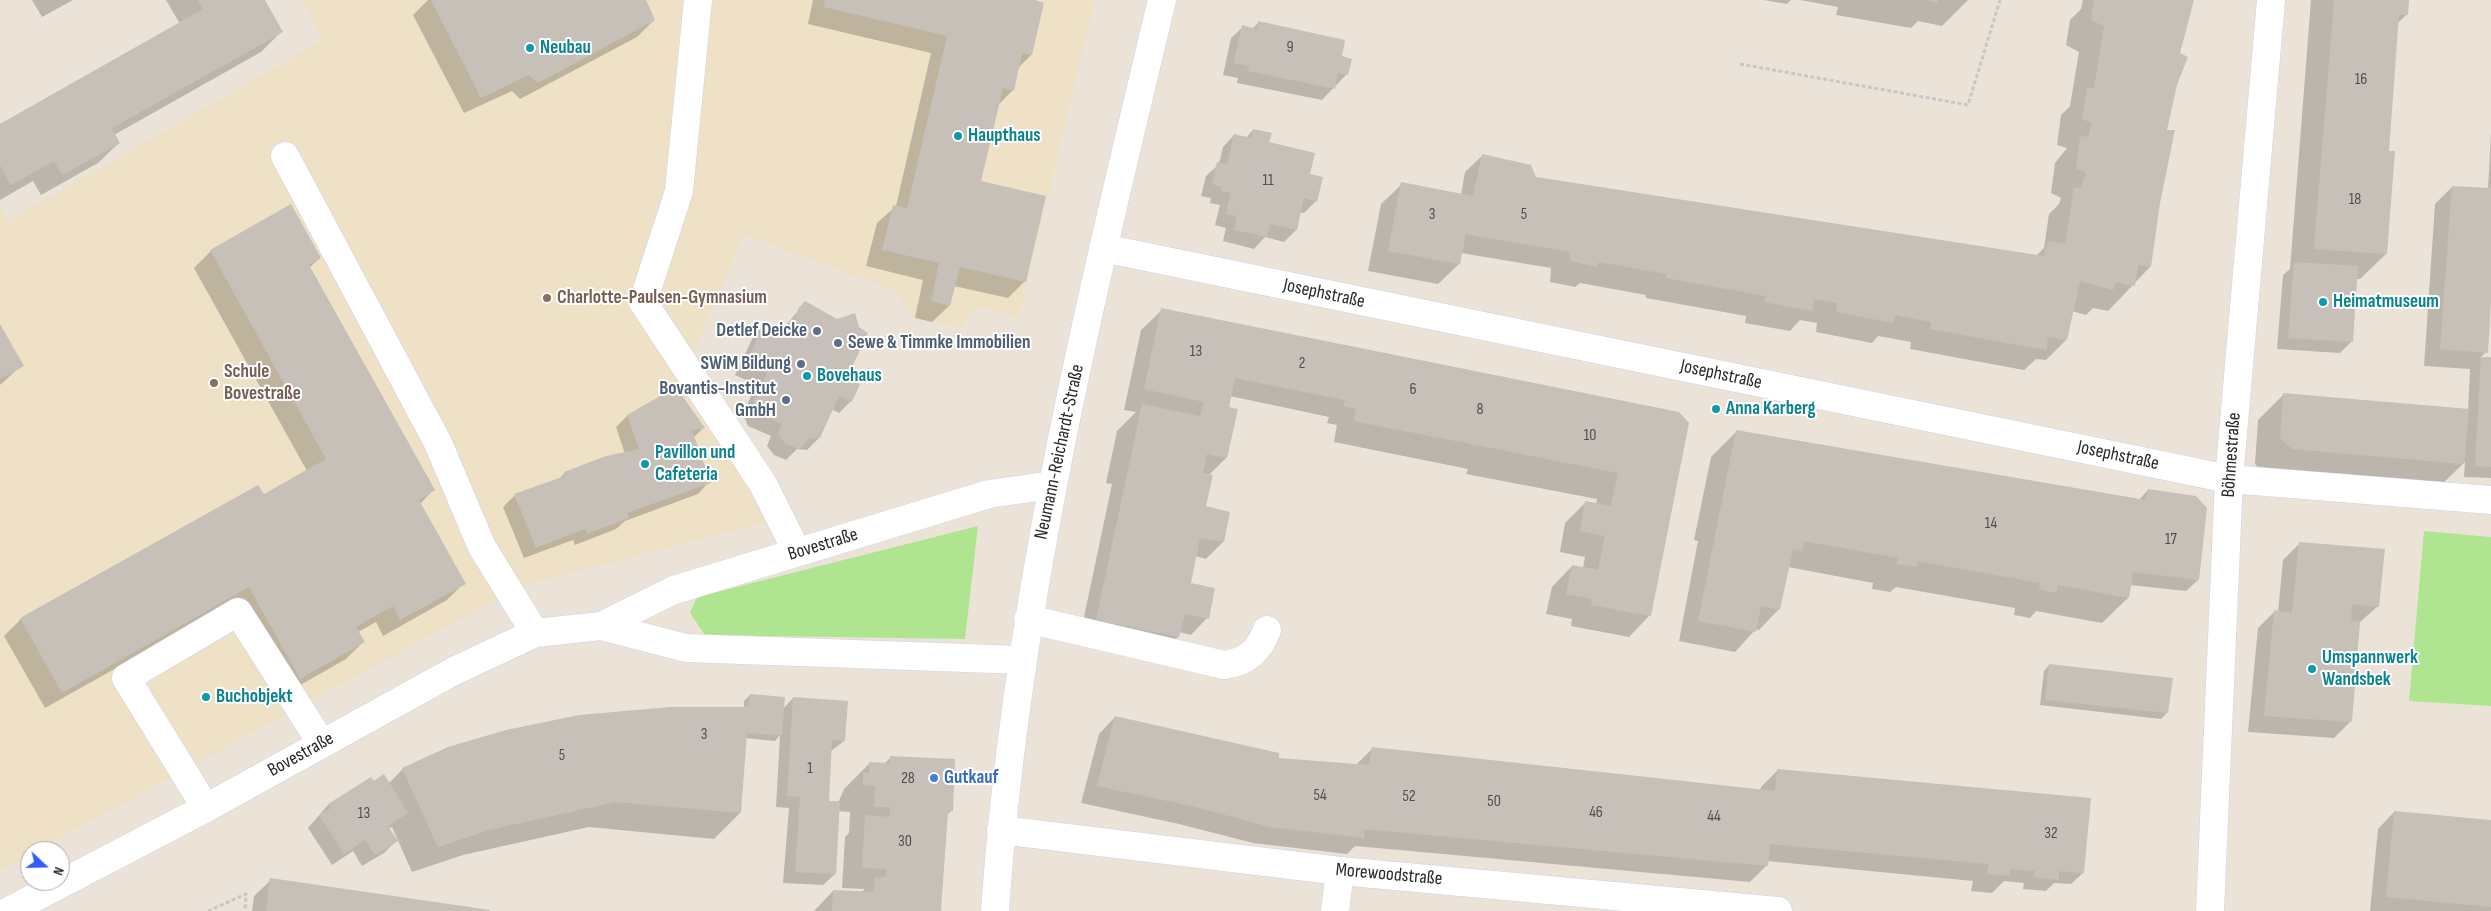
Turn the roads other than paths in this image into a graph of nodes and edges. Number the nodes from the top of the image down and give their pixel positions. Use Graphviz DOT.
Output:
graph roads {
  1 [pos="698,0"];
  2 [pos="1162,0"];
  3 [pos="2271,0"];
  4 [pos="285,156"];
  5 [pos="1103,248"];
  6 [pos="2229,479"];
  7 [pos="1052,485"];
  8 [pos="2491,500"];
  9 [pos="797,552"];
  10 [pos="1028,619"];
  11 [pos="601,626"];
  12 [pos="1267,630"];
  13 [pos="535,633"];
  14 [pos="1022,660"];
  15 [pos="322,744"];
  16 [pos="206,808"];
  17 [pos="1001,830"];
  18 [pos="1340,871"];
  19 [pos="1746,909"];
  20 [pos="9,911"];
  21 [pos="995,911"];
  22 [pos="1335,911"];
  23 [pos="1778,911"];
  24 [pos="2210,911"];
  1 -- 9 [label="street"];
  2 -- 5 [label="street, Neumann-Reichardt-Straße"];
  3 -- 6 [label="street, Böhmestraße"];
  4 -- 13 [label="street"];
  5 -- 6 [label="street, Josephstraße"];
  5 -- 7 [label="street, Neumann-Reichardt-Straße"];
  6 -- 8 [label="street, Josephstraße"];
  6 -- 24 [label="street, Böhmestraße"];
  7 -- 9 [label="street, Bovestraße"];
  7 -- 10 [label="street, Neumann-Reichardt-Straße"];
  9 -- 11 [label="street, Bovestraße"];
  10 -- 12 [label="street"];
  10 -- 14 [label="street, Neumann-Reichardt-Straße"];
  11 -- 13 [label="street, Bovestraße"];
  11 -- 14 [label="street, Bovestraße"];
  13 -- 15 [label="street, Bovestraße"];
  14 -- 17 [label="street, Neumann-Reichardt-Straße"];
  15 -- 16 [label="street, Bovestraße"];
  15 -- 16 [label="street"];
  16 -- 20 [label="street, Bovestraße"];
  17 -- 18 [label="street, Morewoodstraße"];
  17 -- 21 [label="street, Neumann-Reichardt-Straße"];
  18 -- 19 [label="street, Morewoodstraße"];
  18 -- 22 [label="street"];
  19 -- 23 [label="street, Morewoodstraße"];
}
